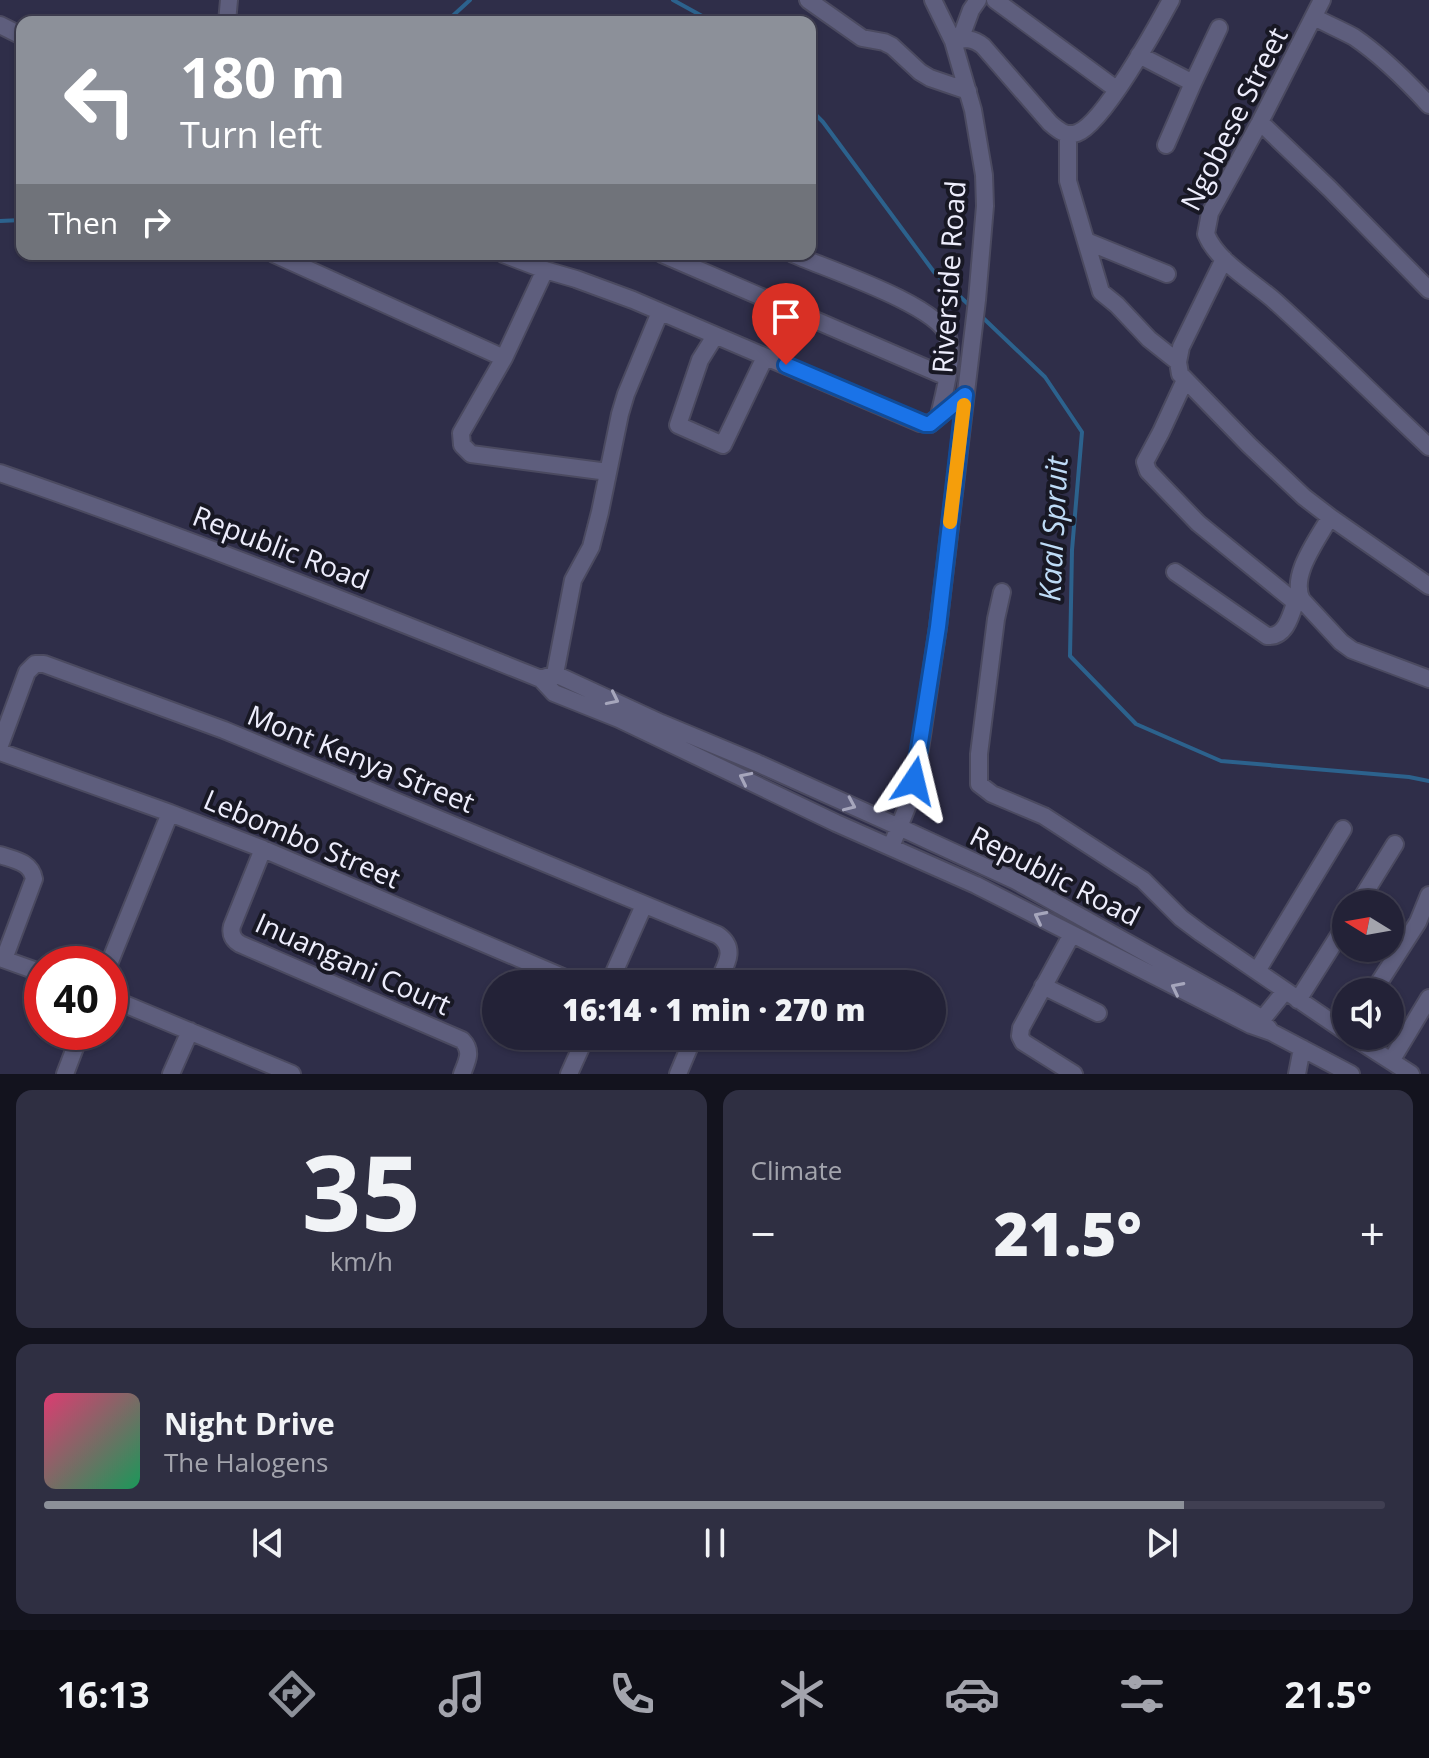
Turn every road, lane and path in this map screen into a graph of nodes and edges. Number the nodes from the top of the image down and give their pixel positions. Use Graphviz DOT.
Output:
graph roads {
  1 [pos="808,0"];
  2 [pos="933,0"];
  3 [pos="978,0"];
  4 [pos="995,0"];
  5 [pos="1171,0"];
  6 [pos="1322,0"];
  7 [pos="1314,17"];
  8 [pos="1219,28"];
  9 [pos="957,40"];
  10 [pos="1139,55"];
  11 [pos="1193,83"];
  12 [pos="1116,89"];
  13 [pos="968,91"];
  14 [pos="1429,105"];
  15 [pos="1260,122"];
  16 [pos="1068,134"];
  17 [pos="1166,145"];
  18 [pos="1086,241"];
  19 [pos="1224,259"];
  20 [pos="287,260"];
  21 [pos="519,260"];
  22 [pos="676,260"];
  23 [pos="808,260"];
  24 [pos="545,270"];
  25 [pos="1167,274"];
  26 [pos="1429,290"];
  27 [pos="660,312"];
  28 [pos="715,336"];
  29 [pos="765,357"];
  30 [pos="504,358"];
  31 [pos="1178,362"];
  32 [pos="947,377"];
  33 [pos="1185,380"];
  34 [pos="965,395"];
  35 [pos="939,416"];
  36 [pos="1429,447"];
  37 [pos="608,472"];
  38 [pos="0,473"];
  39 [pos="1330,517"];
  40 [pos="1175,572"];
  41 [pos="1429,586"];
  42 [pos="1002,592"];
  43 [pos="1297,597"];
  44 [pos="548,676"];
  45 [pos="1429,679"];
  46 [pos="0,745"];
  47 [pos="0,752"];
  48 [pos="170,813"];
  49 [pos="899,827"];
  50 [pos="1343,829"];
  51 [pos="1395,844"];
  52 [pos="891,847"];
  53 [pos="263,849"];
  54 [pos="0,855"];
  55 [pos="1367,890"];
  56 [pos="1429,895"];
  57 [pos="644,905"];
  58 [pos="1072,934"];
  59 [pos="1332,943"];
  60 [pos="116,946"];
  61 [pos="2,958"];
  62 [pos="24,966"];
  63 [pos="546,970"];
  64 [pos="615,970"];
  65 [pos="723,970"];
  66 [pos="1257,971"];
  67 [pos="1382,978"];
  68 [pos="1043,986"];
  69 [pos="1292,996"];
  70 [pos="1429,998"];
  71 [pos="128,1005"];
  72 [pos="1098,1013"];
  73 [pos="1332,1023"];
  74 [pos="1266,1026"];
  75 [pos="190,1031"];
  76 [pos="1302,1048"];
  77 [pos="74,1050"];
  78 [pos="580,1050"];
  79 [pos="688,1050"];
  80 [pos="1374,1050"];
  81 [pos="1391,1061"];
  82 [pos="1070,1073"];
  83 [pos="65,1074"];
  84 [pos="171,1074"];
  85 [pos="292,1074"];
  86 [pos="462,1074"];
  87 [pos="569,1074"];
  88 [pos="678,1074"];
  89 [pos="1297,1074"];
  90 [pos="1351,1074"];
  91 [pos="1411,1074"];
  1 -- 13 [label="street"];
  2 -- 9 [label="street, Riverside Road"];
  3 -- 9 [label="street"];
  4 -- 12 [label="street"];
  5 -- 10 [label="street"];
  6 -- 7 [label="street, Ngobese Street"];
  7 -- 14 [label="street"];
  7 -- 15 [label="street, Ngobese Street"];
  8 -- 11 [label="street"];
  9 -- 13 [label="street, Riverside Road"];
  9 -- 16 [label="street"];
  10 -- 11 [label="street"];
  10 -- 12 [label="street"];
  11 -- 17 [label="street"];
  12 -- 16 [label="street"];
  13 -- 34 [label="street, Riverside Road"];
  15 -- 19 [label="street, Ngobese Street"];
  15 -- 26 [label="street"];
  16 -- 18 [label="street"];
  18 -- 25 [label="street"];
  18 -- 31 [label="street"];
  19 -- 31 [label="street"];
  19 -- 36 [label="street"];
  20 -- 30 [label="street"];
  21 -- 24 [label="street"];
  22 -- 32 [label="street"];
  23 -- 32 [label="street"];
  24 -- 27 [label="street"];
  24 -- 30 [label="street"];
  27 -- 28 [label="street"];
  27 -- 37 [label="street"];
  28 -- 29 [label="street"];
  28 -- 29 [label="street"];
  29 -- 35 [label="street"];
  30 -- 37 [label="street"];
  31 -- 33 [label="street"];
  32 -- 35 [label="street"];
  33 -- 39 [label="street"];
  33 -- 43 [label="street"];
  34 -- 35 [label="street"];
  34 -- 49 [label="street, Riverside Road"];
  37 -- 44 [label="street"];
  38 -- 44 [label="street, Republic Road"];
  39 -- 41 [label="street"];
  39 -- 43 [label="street"];
  40 -- 43 [label="street"];
  42 -- 66 [label="street"];
  43 -- 45 [label="street"];
  44 -- 49 [label="street, Republic Road, one-way"];
  52 -- 44 [label="street, Republic Road, one-way"];
  46 -- 57 [label="street, Mont Kenya Street"];
  47 -- 48 [label="street, Lebombo Street"];
  48 -- 53 [label="street, Lebombo Street"];
  48 -- 60 [label="street"];
  49 -- 52 [label="street, Riverside Road"];
  49 -- 74 [label="street, Republic Road"];
  50 -- 66 [label="street"];
  51 -- 55 [label="street"];
  58 -- 52 [label="street, Republic Road, one-way"];
  53 -- 63 [label="street, Lebombo Street"];
  53 -- 86 [label="street, Inuangani Court"];
  54 -- 61 [label="street"];
  56 -- 67 [label="street"];
  57 -- 64 [label="street"];
  57 -- 65 [label="street, Mont Kenya Street"];
  58 -- 68 [label="street"];
  74 -- 58 [label="street, Republic Road, one-way"];
  59 -- 69 [label="street"];
  61 -- 62 [label="street"];
  66 -- 69 [label="street"];
  68 -- 72 [label="street"];
  68 -- 82 [label="street"];
  69 -- 73 [label="street"];
  69 -- 74 [label="street"];
  70 -- 81 [label="street"];
  71 -- 75 [label="street"];
  74 -- 76 [label="street, Republic Road"];
  75 -- 84 [label="street"];
  75 -- 85 [label="street"];
  76 -- 89 [label="street"];
  76 -- 90 [label="street, Republic Road"];
  77 -- 83 [label="street"];
  78 -- 87 [label="street"];
  79 -- 88 [label="street"];
  80 -- 81 [label="street"];
  81 -- 91 [label="street"];
}
